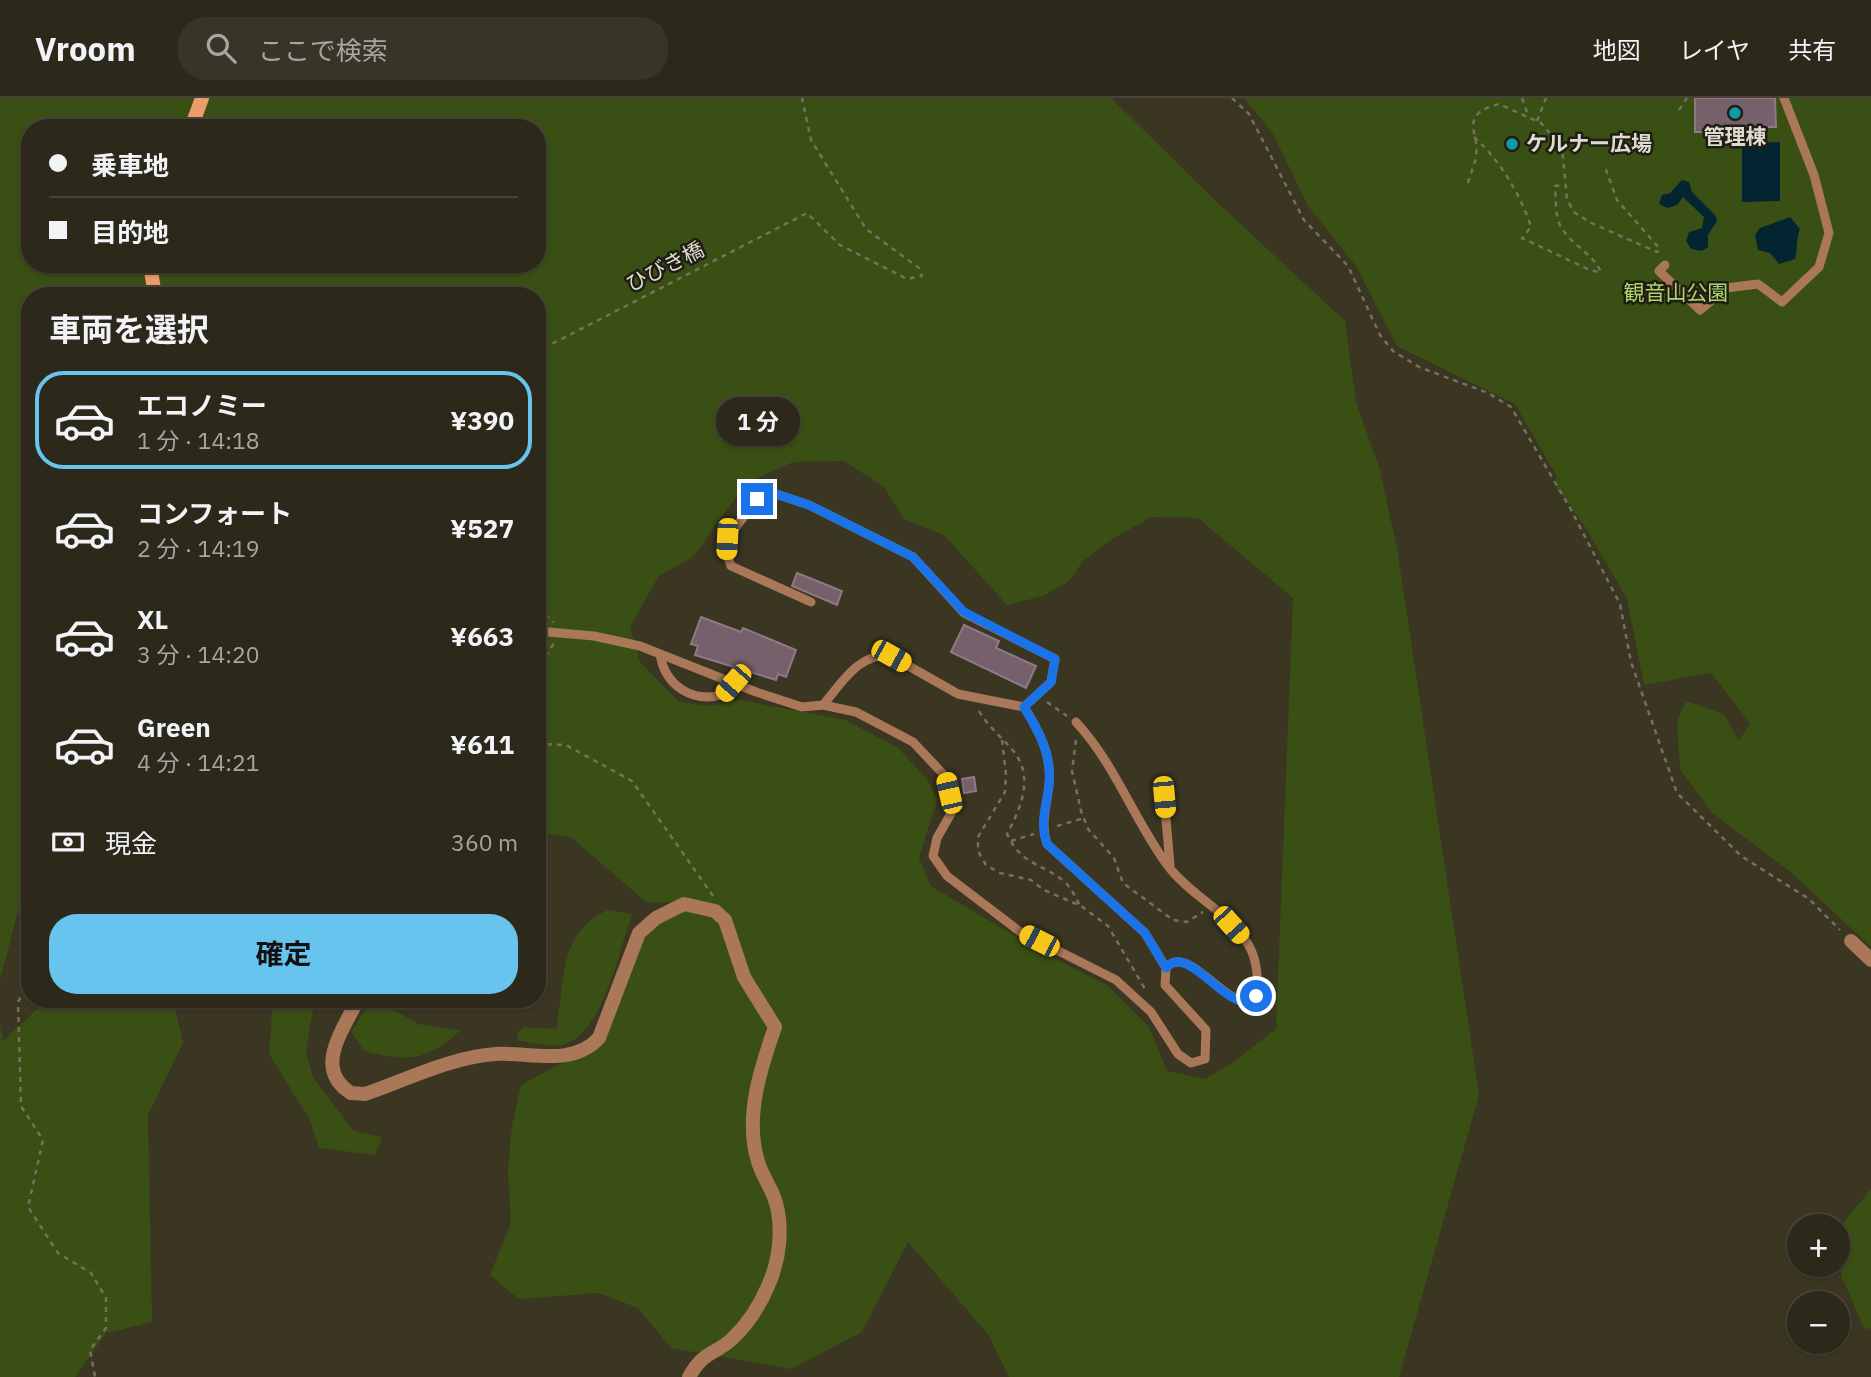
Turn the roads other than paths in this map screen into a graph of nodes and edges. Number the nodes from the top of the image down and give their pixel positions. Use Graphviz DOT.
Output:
graph roads {
  1 [pos="202,98"];
  2 [pos="1784,98"];
  3 [pos="194,119"];
  4 [pos="1665,265"];
  5 [pos="811,602"];
  6 [pos="546,632"];
  7 [pos="660,654"];
  8 [pos="733,683"];
  9 [pos="823,705"];
  10 [pos="1024,707"];
  11 [pos="1078,725"];
  12 [pos="1164,797"];
  13 [pos="1170,869"];
  14 [pos="1851,941"];
  15 [pos="1871,960"];
  16 [pos="1166,968"];
  17 [pos="353,1008"];
  18 [pos="689,1377"];
  1 -- 3 [label="street"];
  2 -- 4 [label="lane"];
  5 -- 10 [label="lane"];
  6 -- 7 [label="lane"];
  7 -- 8 [label="lane"];
  7 -- 8 [label="lane"];
  8 -- 9 [label="lane"];
  9 -- 10 [label="lane"];
  9 -- 16 [label="lane"];
  10 -- 16 [label="lane"];
  11 -- 13 [label="lane"];
  12 -- 13 [label="lane"];
  13 -- 16 [label="lane"];
  14 -- 15 [label="street"];
  17 -- 18 [label="street"];
}
